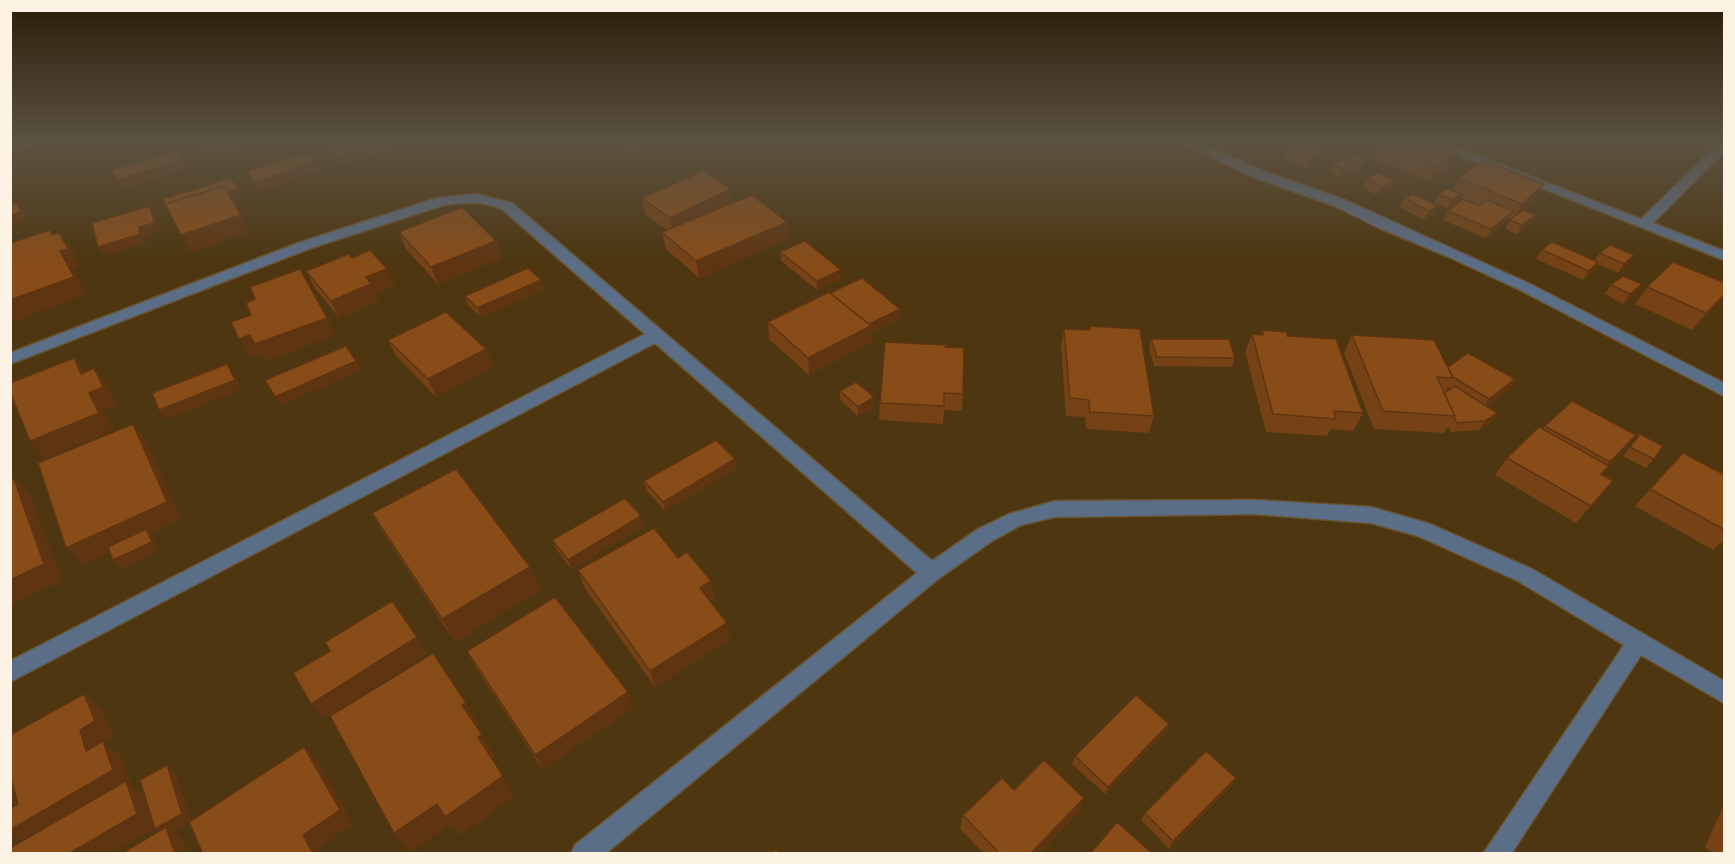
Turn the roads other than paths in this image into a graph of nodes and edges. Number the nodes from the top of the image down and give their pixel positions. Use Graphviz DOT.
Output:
graph roads {
  1 [pos="1285,183"];
  2 [pos="1540,183"];
  3 [pos="1686,183"];
  4 [pos="1644,224"];
  5 [pos="1725,256"];
  6 [pos="656,336"];
  7 [pos="10,359"];
  8 [pos="1725,390"];
  9 [pos="931,573"];
  10 [pos="1638,642"];
  11 [pos="10,672"];
  12 [pos="1725,693"];
  13 [pos="584,854"];
  14 [pos="1496,854"];
  1 -- 8 [label="street"];
  2 -- 4 [label="street"];
  3 -- 4 [label="street"];
  4 -- 5 [label="street"];
  6 -- 7 [label="street"];
  6 -- 9 [label="street"];
  6 -- 11 [label="street"];
  9 -- 10 [label="street"];
  9 -- 13 [label="street"];
  10 -- 12 [label="street"];
  10 -- 14 [label="street"];
}
